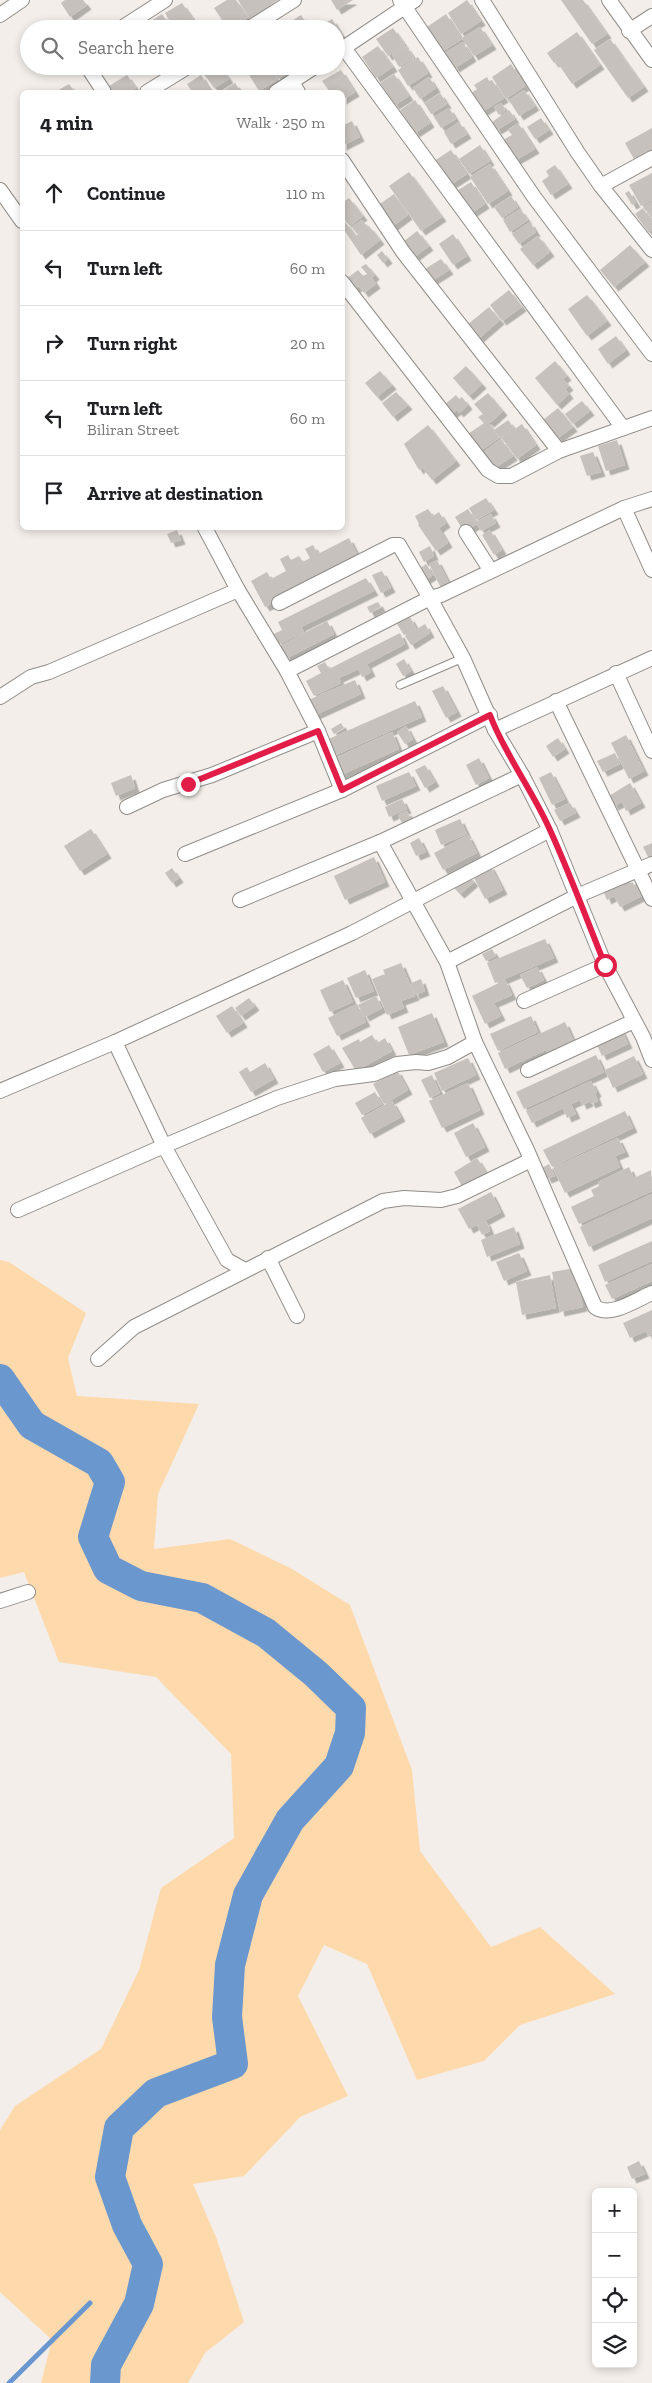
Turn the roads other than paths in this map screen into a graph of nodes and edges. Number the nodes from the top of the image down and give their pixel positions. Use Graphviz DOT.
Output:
graph roads {
  1 [pos="22,0"];
  2 [pos="165,0"];
  3 [pos="294,0"];
  4 [pos="482,0"];
  5 [pos="609,0"];
  6 [pos="407,2"];
  7 [pos="0,15"];
  8 [pos="652,16"];
  9 [pos="134,20"];
  10 [pos="262,20"];
  11 [pos="630,31"];
  12 [pos="345,46"];
  13 [pos="345,57"];
  14 [pos="652,60"];
  15 [pos="93,75"];
  16 [pos="174,75"];
  17 [pos="307,75"];
  18 [pos="295,87"];
  19 [pos="103,90"];
  20 [pos="150,90"];
  21 [pos="652,158"];
  22 [pos="345,165"];
  23 [pos="601,186"];
  24 [pos="0,190"];
  25 [pos="20,218"];
  26 [pos="652,250"];
  27 [pos="345,286"];
  28 [pos="652,354"];
  29 [pos="652,418"];
  30 [pos="623,428"];
  31 [pos="559,451"];
  32 [pos="652,499"];
  33 [pos="624,508"];
  34 [pos="205,530"];
  35 [pos="466,532"];
  36 [pos="652,570"];
  37 [pos="491,571"];
  38 [pos="238,590"];
  39 [pos="430,598"];
  40 [pos="279,603"];
  41 [pos="463,658"];
  42 [pos="652,658"];
  43 [pos="287,671"];
  44 [pos="616,674"];
  45 [pos="400,685"];
  46 [pos="0,697"];
  47 [pos="556,700"];
  48 [pos="490,715"];
  49 [pos="495,730"];
  50 [pos="318,731"];
  51 [pos="652,751"];
  52 [pos="522,775"];
  53 [pos="342,790"];
  54 [pos="127,807"];
  55 [pos="550,830"];
  56 [pos="380,842"];
  57 [pos="185,854"];
  58 [pos="652,864"];
  59 [pos="638,870"];
  60 [pos="578,896"];
  61 [pos="652,899"];
  62 [pos="240,900"];
  63 [pos="412,902"];
  64 [pos="447,962"];
  65 [pos="605,965"];
  66 [pos="524,1001"];
  67 [pos="634,1021"];
  68 [pos="647,1036"];
  69 [pos="115,1042"];
  70 [pos="475,1042"];
  71 [pos="652,1060"];
  72 [pos="528,1070"];
  73 [pos="0,1091"];
  74 [pos="164,1146"];
  75 [pos="531,1160"];
  76 [pos="18,1210"];
  77 [pos="268,1258"];
  78 [pos="245,1270"];
  79 [pos="652,1293"];
  80 [pos="297,1316"];
  81 [pos="98,1358"];
  82 [pos="28,1592"];
  83 [pos="0,1602"];
  1 -- 7 [label="street"];
  2 -- 9 [label="street"];
  3 -- 10 [label="street"];
  4 -- 23 [label="street"];
  5 -- 11 [label="street"];
  6 -- 12 [label="street"];
  6 -- 28 [label="street"];
  8 -- 11 [label="street"];
  11 -- 14 [label="street"];
  13 -- 30 [label="street"];
  15 -- 19 [label="street"];
  16 -- 20 [label="street"];
  17 -- 18 [label="street"];
  21 -- 23 [label="street"];
  22 -- 31 [label="street"];
  23 -- 26 [label="street"];
  24 -- 25 [label="street"];
  27 -- 31 [label="street"];
  29 -- 30 [label="street"];
  30 -- 31 [label="street"];
  32 -- 33 [label="street"];
  33 -- 36 [label="street"];
  33 -- 37 [label="street"];
  34 -- 38 [label="street"];
  35 -- 37 [label="street"];
  37 -- 39 [label="street"];
  38 -- 43 [label="street"];
  38 -- 46 [label="street"];
  39 -- 40 [label="street"];
  39 -- 41 [label="street"];
  39 -- 43 [label="street"];
  41 -- 45 [label="lane"];
  41 -- 48 [label="street"];
  42 -- 44 [label="street"];
  43 -- 50 [label="street"];
  44 -- 47 [label="street"];
  44 -- 51 [label="street"];
  47 -- 49 [label="street"];
  47 -- 59 [label="street"];
  48 -- 49 [label="street"];
  48 -- 53 [label="street"];
  49 -- 52 [label="street"];
  50 -- 53 [label="street"];
  50 -- 54 [label="street"];
  52 -- 55 [label="street"];
  52 -- 56 [label="street"];
  53 -- 57 [label="street"];
  55 -- 60 [label="street"];
  55 -- 63 [label="street"];
  56 -- 62 [label="street"];
  56 -- 63 [label="street"];
  58 -- 59 [label="street"];
  59 -- 60 [label="street"];
  59 -- 61 [label="street"];
  60 -- 64 [label="street"];
  60 -- 65 [label="street"];
  63 -- 64 [label="street"];
  63 -- 69 [label="street"];
  64 -- 70 [label="street"];
  65 -- 66 [label="street"];
  65 -- 67 [label="street"];
  67 -- 68 [label="street"];
  67 -- 72 [label="street"];
  68 -- 71 [label="street"];
  69 -- 73 [label="street"];
  69 -- 74 [label="street"];
  70 -- 74 [label="street"];
  70 -- 75 [label="street"];
  74 -- 76 [label="street"];
  74 -- 78 [label="street"];
  75 -- 77 [label="street"];
  75 -- 79 [label="street"];
  77 -- 78 [label="street"];
  77 -- 80 [label="street"];
  78 -- 81 [label="street"];
  82 -- 83 [label="street"];
}
